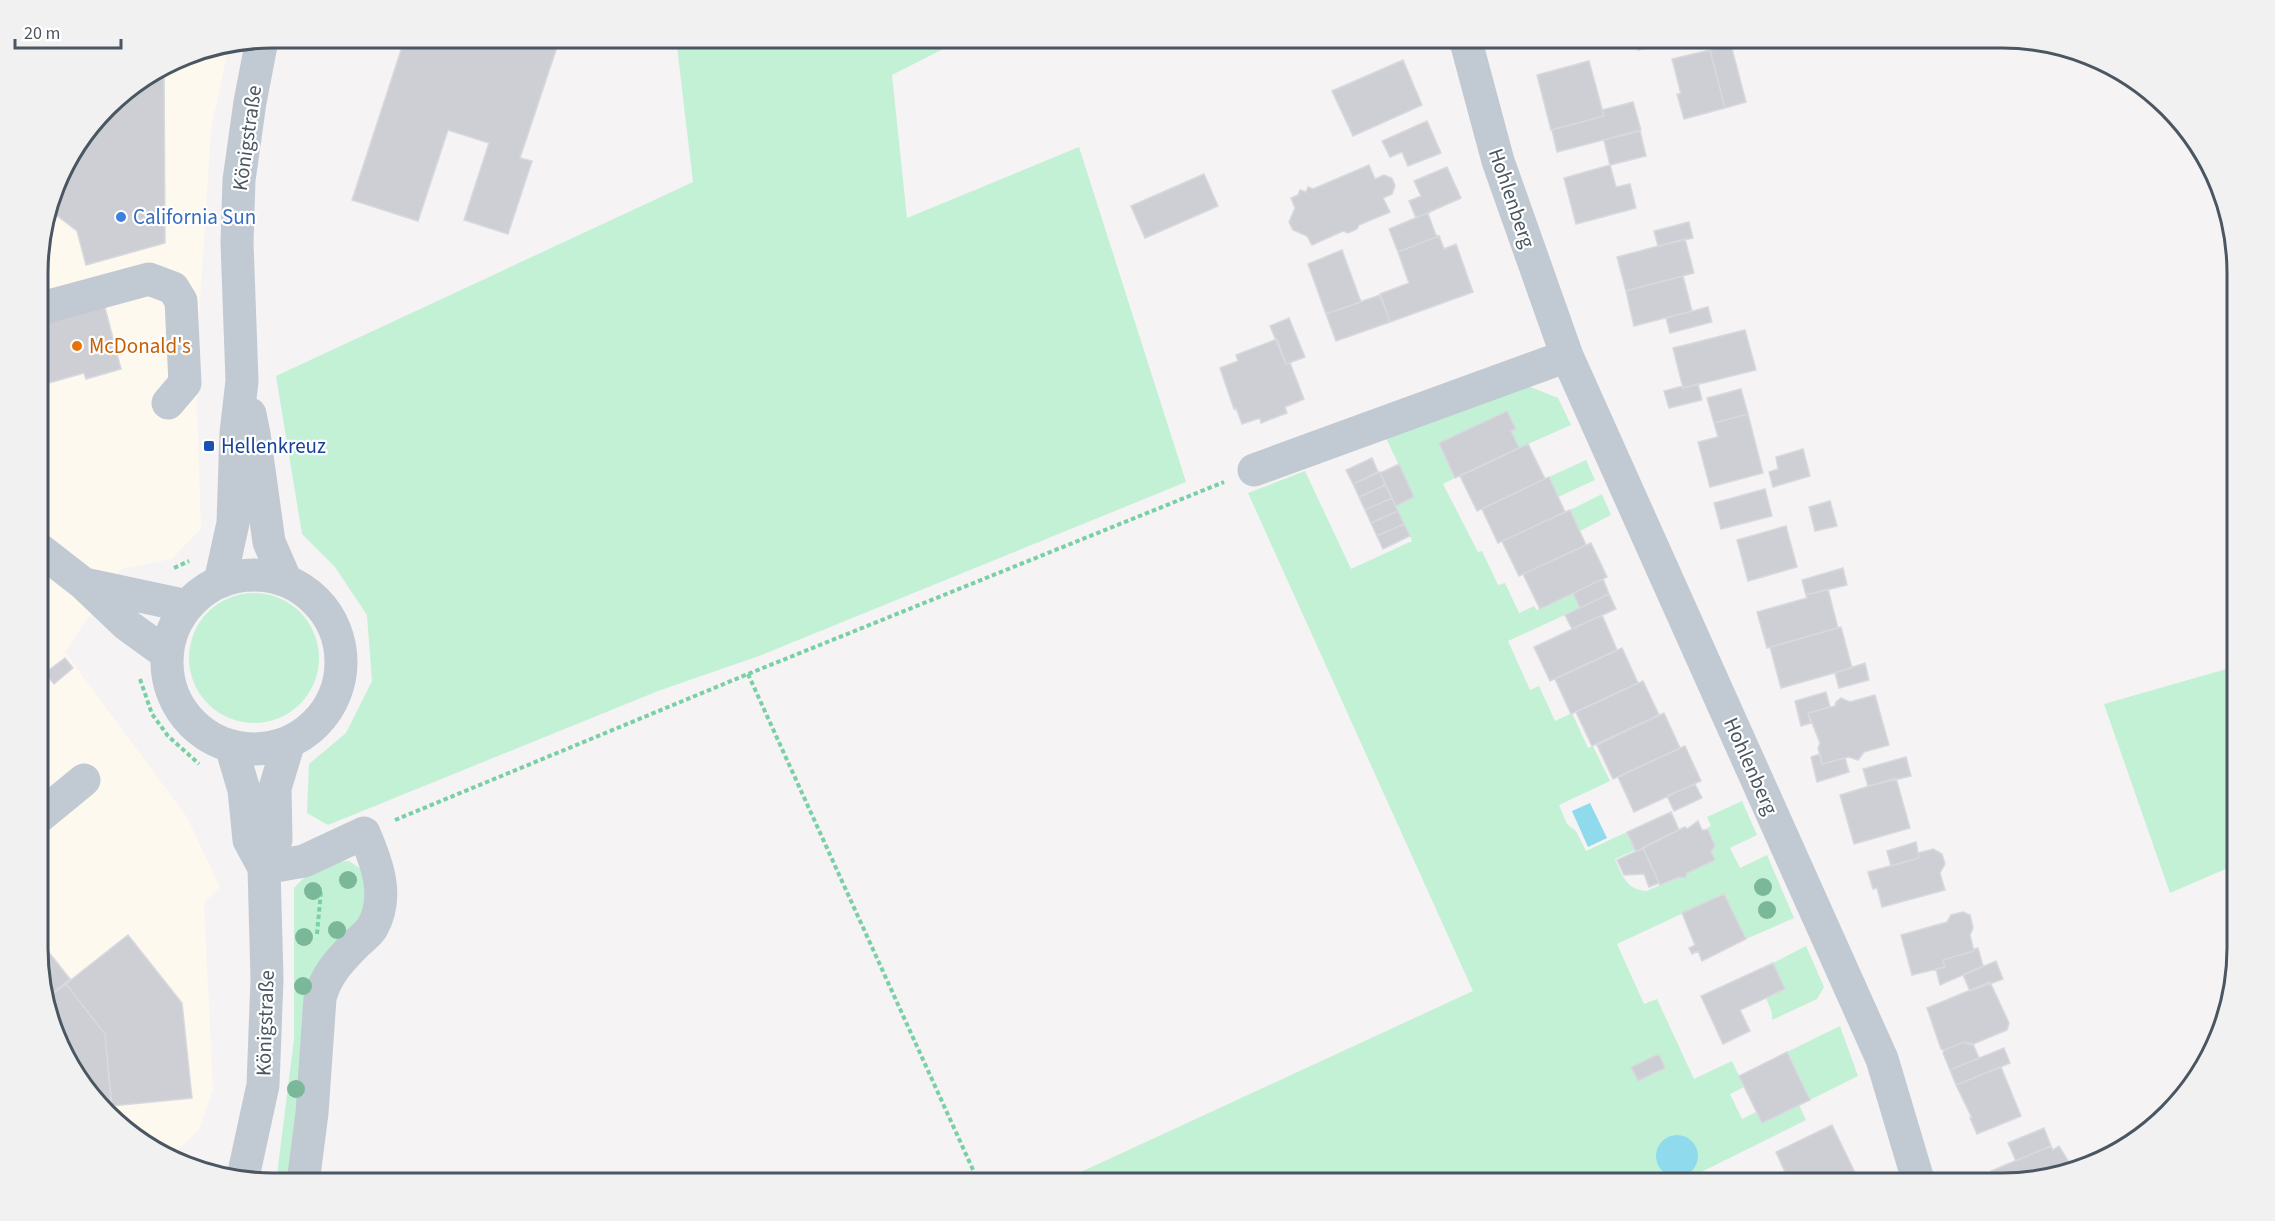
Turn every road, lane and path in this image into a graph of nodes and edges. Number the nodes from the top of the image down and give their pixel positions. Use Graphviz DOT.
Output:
graph roads {
  1 [pos="260,48"];
  2 [pos="1468,48"];
  3 [pos="48,306"];
  4 [pos="1567,356"];
  5 [pos="242,381"];
  6 [pos="168,403"];
  7 [pos="1254,470"];
  8 [pos="48,556"];
  9 [pos="195,557"];
  10 [pos="286,581"];
  11 [pos="220,582"];
  12 [pos="84,584"];
  13 [pos="136,593"];
  14 [pos="187,606"];
  15 [pos="167,654"];
  16 [pos="748,674"];
  17 [pos="138,675"];
  18 [pos="289,742"];
  19 [pos="231,746"];
  20 [pos="205,768"];
  21 [pos="84,780"];
  22 [pos="48,810"];
  23 [pos="364,833"];
  24 [pos="314,856"];
  25 [pos="264,868"];
  26 [pos="324,982"];
  27 [pos="244,1171"];
  28 [pos="304,1173"];
  29 [pos="974,1173"];
  30 [pos="1916,1173"];
  1 -- 5 [label="street, Königstraße"];
  2 -- 4 [label="street, Hohlenberg"];
  3 -- 6 [label="street"];
  4 -- 7 [label="street"];
  4 -- 30 [label="street, Hohlenberg"];
  5 -- 10 [label="street, Königstraße"];
  5 -- 11 [label="street, Königstraße"];
  7 -- 16 [label="path"];
  8 -- 12 [label="street"];
  9 -- 13 [label="path"];
  10 -- 11 [label="street"];
  10 -- 18 [label="street"];
  11 -- 14 [label="street"];
  12 -- 13 [label="street"];
  12 -- 15 [label="street"];
  13 -- 14 [label="street"];
  14 -- 15 [label="street"];
  15 -- 19 [label="street"];
  16 -- 23 [label="path"];
  16 -- 29 [label="path"];
  17 -- 20 [label="path"];
  18 -- 19 [label="street"];
  18 -- 25 [label="street, Königstraße"];
  19 -- 25 [label="street, Königstraße"];
  21 -- 22 [label="street"];
  23 -- 24 [label="street"];
  23 -- 26 [label="street"];
  24 -- 25 [label="street"];
  24 -- 26 [label="path"];
  25 -- 27 [label="street, Königstraße"];
  26 -- 28 [label="street"];
}
